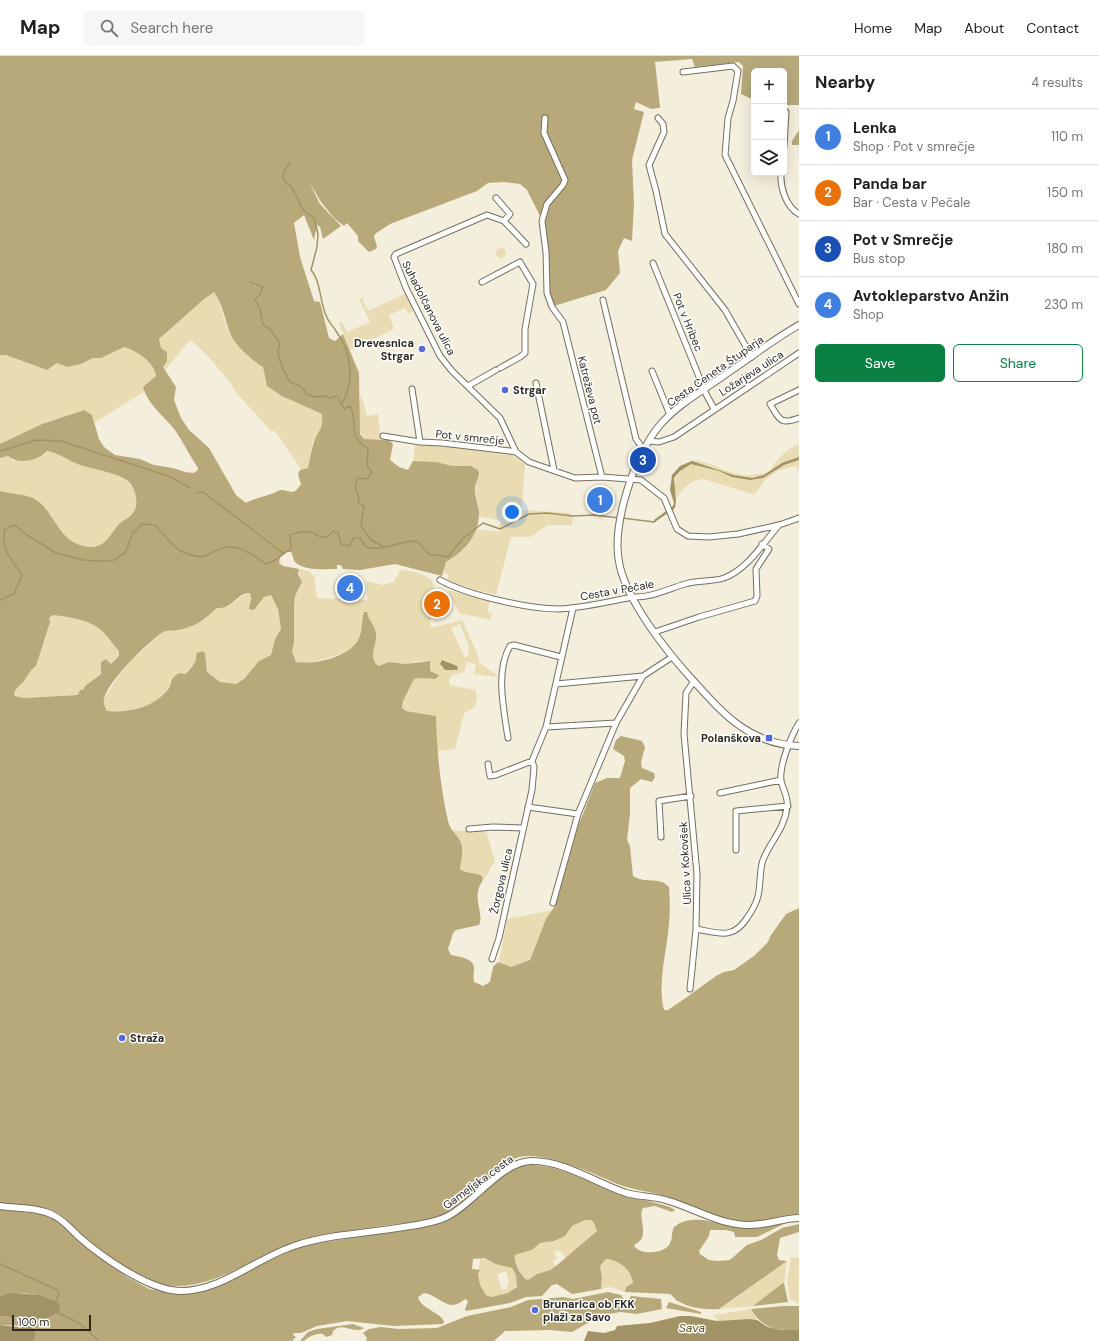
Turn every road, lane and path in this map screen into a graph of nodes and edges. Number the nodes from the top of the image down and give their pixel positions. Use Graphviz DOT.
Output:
graph roads {
  1 [pos="683,72"];
  2 [pos="545,118"];
  3 [pos="658,118"];
  4 [pos="781,176"];
  5 [pos="496,198"];
  6 [pos="799,214"];
  7 [pos="504,221"];
  8 [pos="526,244"];
  9 [pos="653,263"];
  10 [pos="482,282"];
  11 [pos="603,300"];
  12 [pos="799,304"];
  13 [pos="799,325"];
  14 [pos="799,353"];
  15 [pos="752,357"];
  16 [pos="652,371"];
  17 [pos="536,384"];
  18 [pos="468,386"];
  19 [pos="412,389"];
  20 [pos="704,389"];
  21 [pos="799,390"];
  22 [pos="714,409"];
  23 [pos="670,415"];
  24 [pos="799,418"];
  25 [pos="383,436"];
  26 [pos="649,441"];
  27 [pos="420,442"];
  28 [pos="644,450"];
  29 [pos="516,452"];
  30 [pos="554,470"];
  31 [pos="602,477"];
  32 [pos="632,478"];
  33 [pos="799,518"];
  34 [pos="779,525"];
  35 [pos="762,544"];
  36 [pos="440,580"];
  37 [pos="632,597"];
  38 [pos="573,608"];
  39 [pos="655,632"];
  40 [pos="561,656"];
  41 [pos="672,657"];
  42 [pos="643,676"];
  43 [pos="694,681"];
  44 [pos="556,684"];
  45 [pos="616,723"];
  46 [pos="799,723"];
  47 [pos="546,727"];
  48 [pos="508,738"];
  49 [pos="789,746"];
  50 [pos="799,746"];
  51 [pos="532,761"];
  52 [pos="488,764"];
  53 [pos="781,780"];
  54 [pos="720,793"];
  55 [pos="691,796"];
  56 [pos="788,806"];
  57 [pos="528,807"];
  58 [pos="578,814"];
  59 [pos="523,828"];
  60 [pos="469,829"];
  61 [pos="661,837"];
  62 [pos="736,850"];
  63 [pos="553,903"];
  64 [pos="696,928"];
  65 [pos="492,959"];
  66 [pos="690,989"];
  67 [pos="0,1206"];
  68 [pos="799,1218"];
  1 -- 12 [label="street"];
  2 -- 31 [label="street, Katreževa pot"];
  3 -- 15 [label="street"];
  4 -- 6 [label="street"];
  5 -- 7 [label="street"];
  7 -- 8 [label="street, Suhadolčanova ulica"];
  7 -- 18 [label="street, Suhadolčanova ulica"];
  9 -- 20 [label="street, Pot v Hribec"];
  10 -- 18 [label="street"];
  11 -- 28 [label="street"];
  13 -- 15 [label="street, Cesta Ceneta Štuparja"];
  14 -- 22 [label="street, Ložarjeva ulica"];
  15 -- 20 [label="street, Cesta Ceneta Štuparja"];
  16 -- 23 [label="street"];
  17 -- 30 [label="street"];
  18 -- 29 [label="street, Suhadolčanova ulica"];
  19 -- 27 [label="street, Pot v smrečje"];
  20 -- 22 [label="street, Pot v Hribec"];
  20 -- 23 [label="street, Cesta Ceneta Štuparja"];
  21 -- 24 [label="street"];
  22 -- 26 [label="street"];
  23 -- 26 [label="street, Cesta Ceneta Štuparja"];
  25 -- 27 [label="street, Pot v smrečje"];
  26 -- 28 [label="street, Cesta Ceneta Štuparja"];
  27 -- 29 [label="street, Pot v smrečje"];
  28 -- 32 [label="street, Cesta Ceneta Štuparja"];
  29 -- 30 [label="street, Pot v smrečje"];
  30 -- 31 [label="street, Pot v smrečje"];
  31 -- 32 [label="street, Pot v smrečje"];
  32 -- 34 [label="street"];
  32 -- 37 [label="street, Cesta Ceneta Štuparja"];
  33 -- 34 [label="street"];
  34 -- 35 [label="street, Cesta v Pečale"];
  35 -- 37 [label="street, Cesta v Pečale"];
  35 -- 39 [label="street"];
  36 -- 38 [label="street, Cesta v Pečale"];
  37 -- 38 [label="street, Cesta v Pečale"];
  37 -- 39 [label="street, Cesta Ceneta Štuparja"];
  38 -- 40 [label="street, Žorgova ulica"];
  39 -- 41 [label="street, Cesta Ceneta Štuparja"];
  40 -- 44 [label="street, Žorgova ulica"];
  40 -- 48 [label="street"];
  41 -- 42 [label="street"];
  41 -- 43 [label="street, Cesta Ceneta Štuparja"];
  42 -- 44 [label="street"];
  42 -- 45 [label="street"];
  43 -- 49 [label="street, Cesta Ceneta Štuparja"];
  43 -- 55 [label="street, Ulica v Kokovšek"];
  44 -- 47 [label="street, Žorgova ulica"];
  45 -- 47 [label="street"];
  45 -- 58 [label="street"];
  46 -- 49 [label="street"];
  47 -- 51 [label="street, Žorgova ulica"];
  49 -- 50 [label="street, Cesta Ceneta Štuparja"];
  49 -- 53 [label="street"];
  51 -- 52 [label="street"];
  51 -- 57 [label="street, Žorgova ulica"];
  53 -- 54 [label="street"];
  53 -- 56 [label="street"];
  55 -- 61 [label="street, Ulica v Kokovšek"];
  55 -- 64 [label="street, Ulica v Kokovšek"];
  56 -- 62 [label="street"];
  56 -- 64 [label="street"];
  57 -- 58 [label="street"];
  57 -- 59 [label="street, Žorgova ulica"];
  58 -- 63 [label="street"];
  59 -- 60 [label="street"];
  59 -- 65 [label="street, Žorgova ulica"];
  64 -- 66 [label="street, Ulica v Kokovšek"];
  67 -- 68 [label="street, Gameljska cesta"];
}
